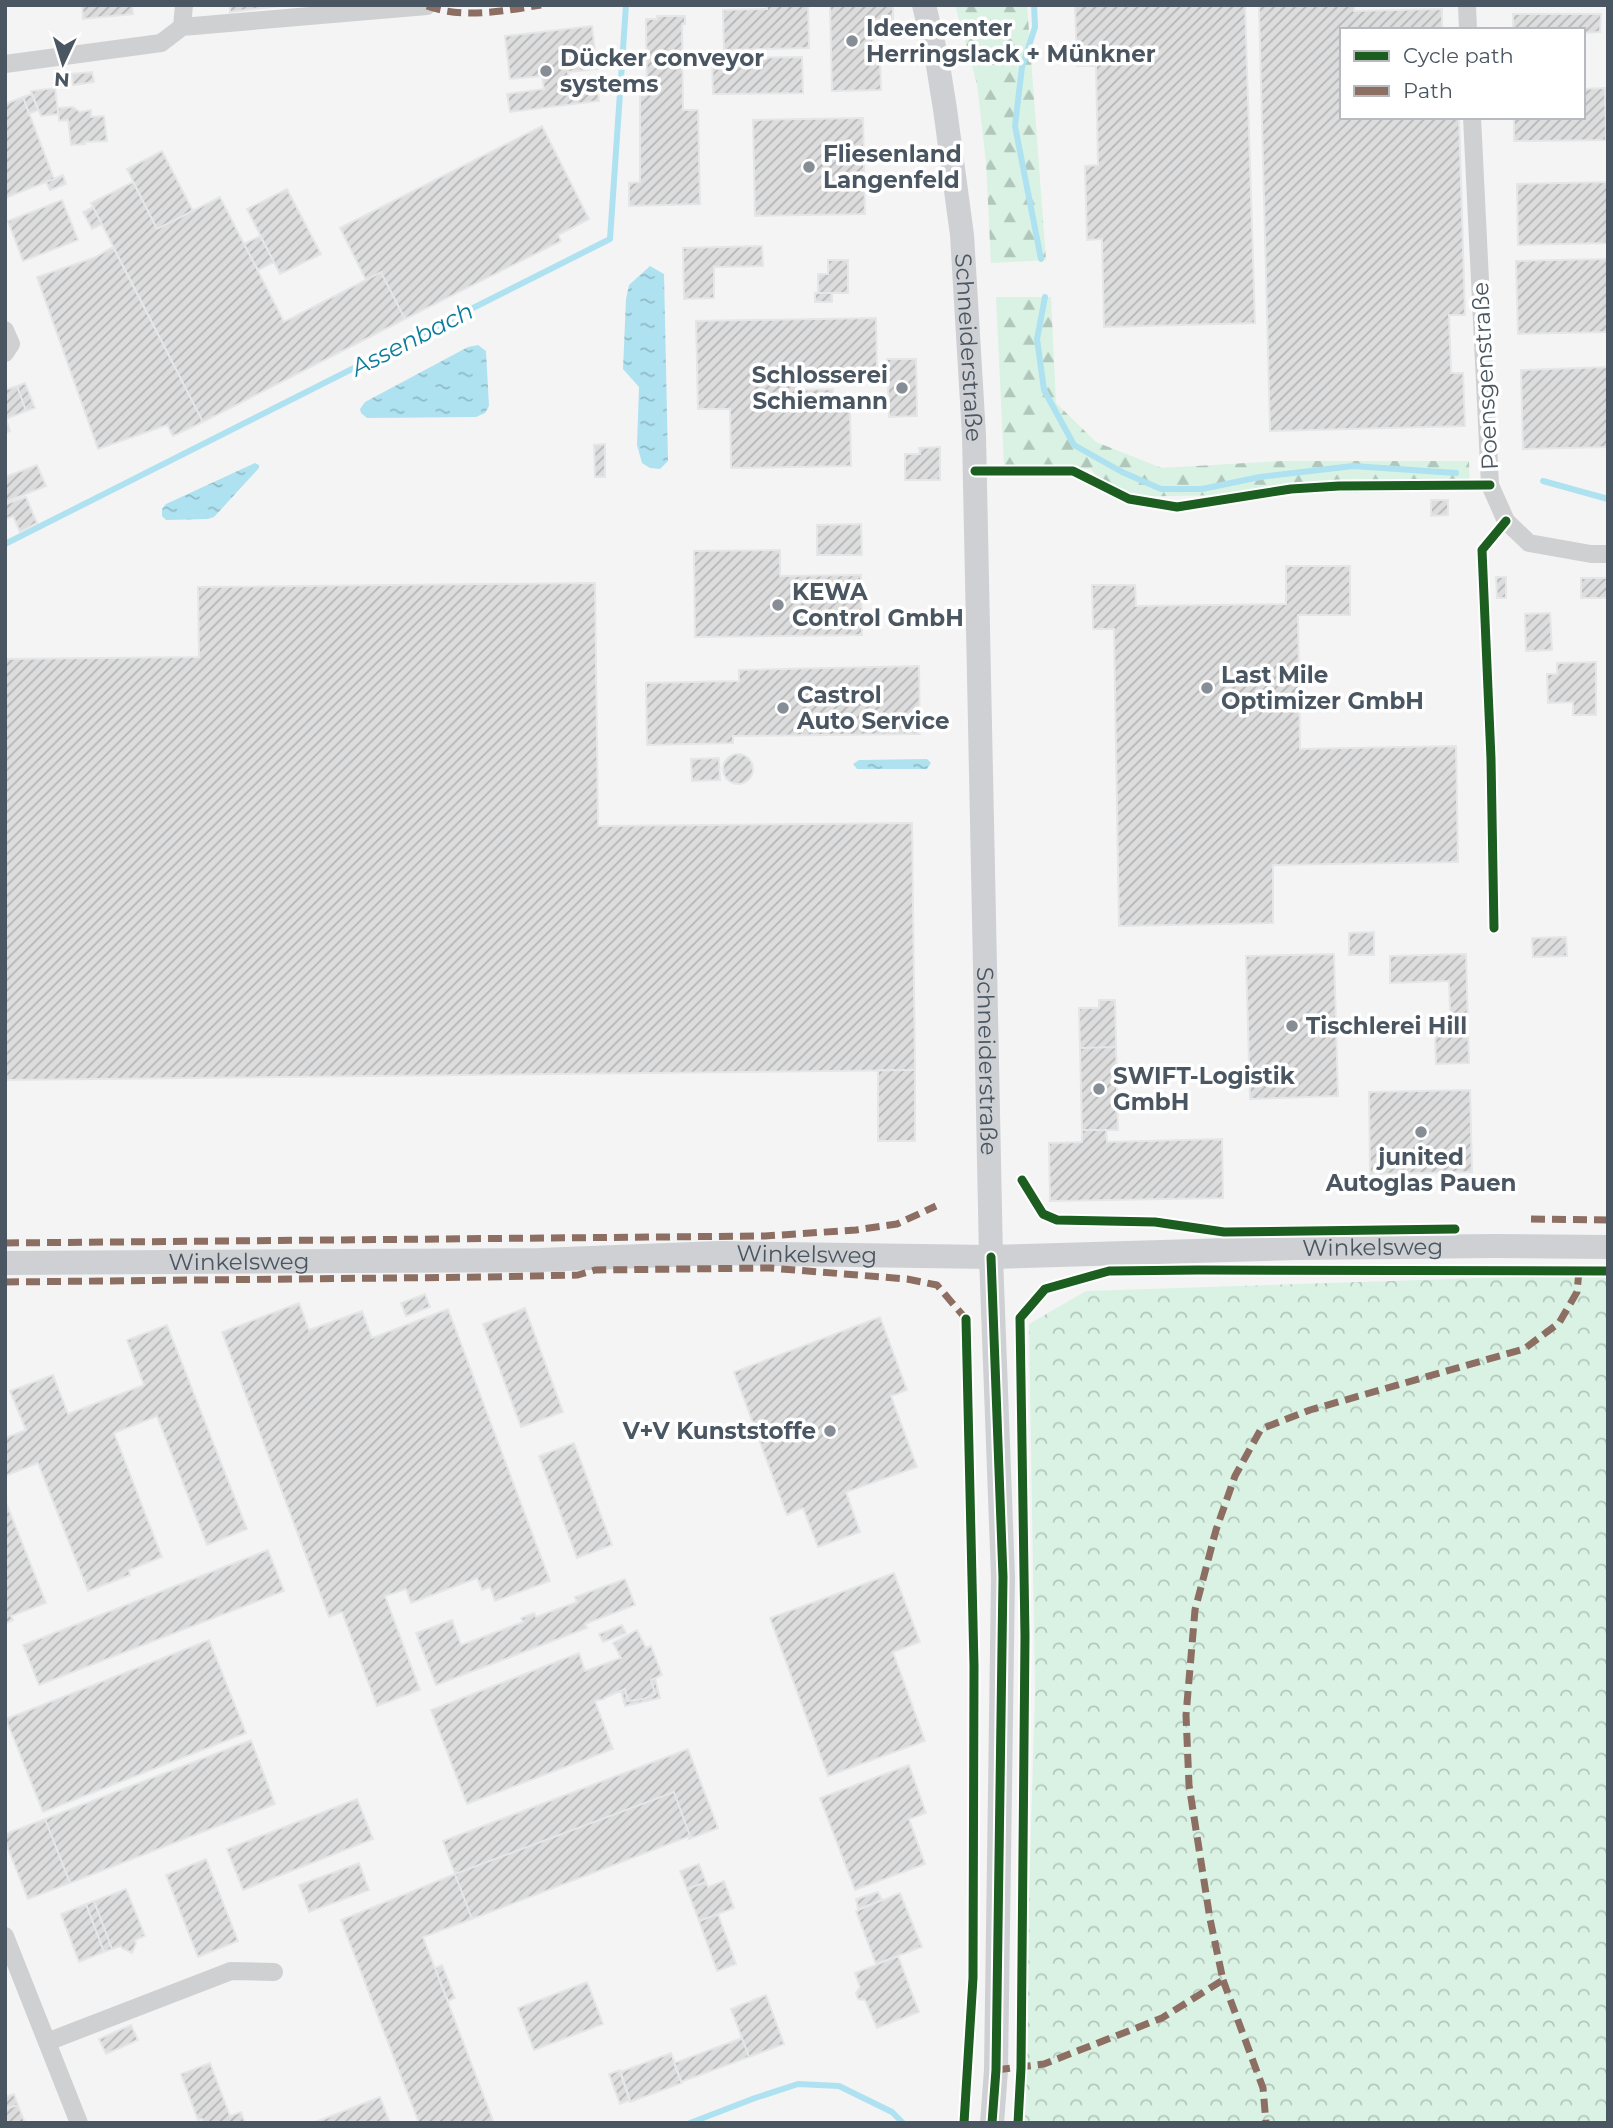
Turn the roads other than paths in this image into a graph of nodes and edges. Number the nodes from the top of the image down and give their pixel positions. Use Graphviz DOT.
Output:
graph roads {
  1 [pos="184,5"];
  2 [pos="924,5"];
  3 [pos="1467,5"];
  4 [pos="427,6"];
  5 [pos="182,27"];
  6 [pos="1468,28"];
  7 [pos="5,64"];
  8 [pos="1472,119"];
  9 [pos="5,330"];
  10 [pos="5,353"];
  11 [pos="1608,554"];
  12 [pos="1608,1247"];
  13 [pos="991,1257"];
  14 [pos="5,1263"];
  15 [pos="5,1936"];
  16 [pos="274,1972"];
  17 [pos="47,2042"];
  18 [pos="79,2123"];
  19 [pos="992,2123"];
  1 -- 5 [label="street"];
  2 -- 13 [label="main road, Schneiderstraße"];
  3 -- 6 [label="street"];
  4 -- 5 [label="street"];
  5 -- 7 [label="street"];
  8 -- 11 [label="street, Poensgenstraße"];
  9 -- 10 [label="street"];
  12 -- 13 [label="main road, Winkelsweg"];
  13 -- 14 [label="main road, Winkelsweg"];
  13 -- 19 [label="main road, Schneiderstraße"];
  15 -- 17 [label="street"];
  16 -- 17 [label="street"];
  17 -- 18 [label="street"];
}
